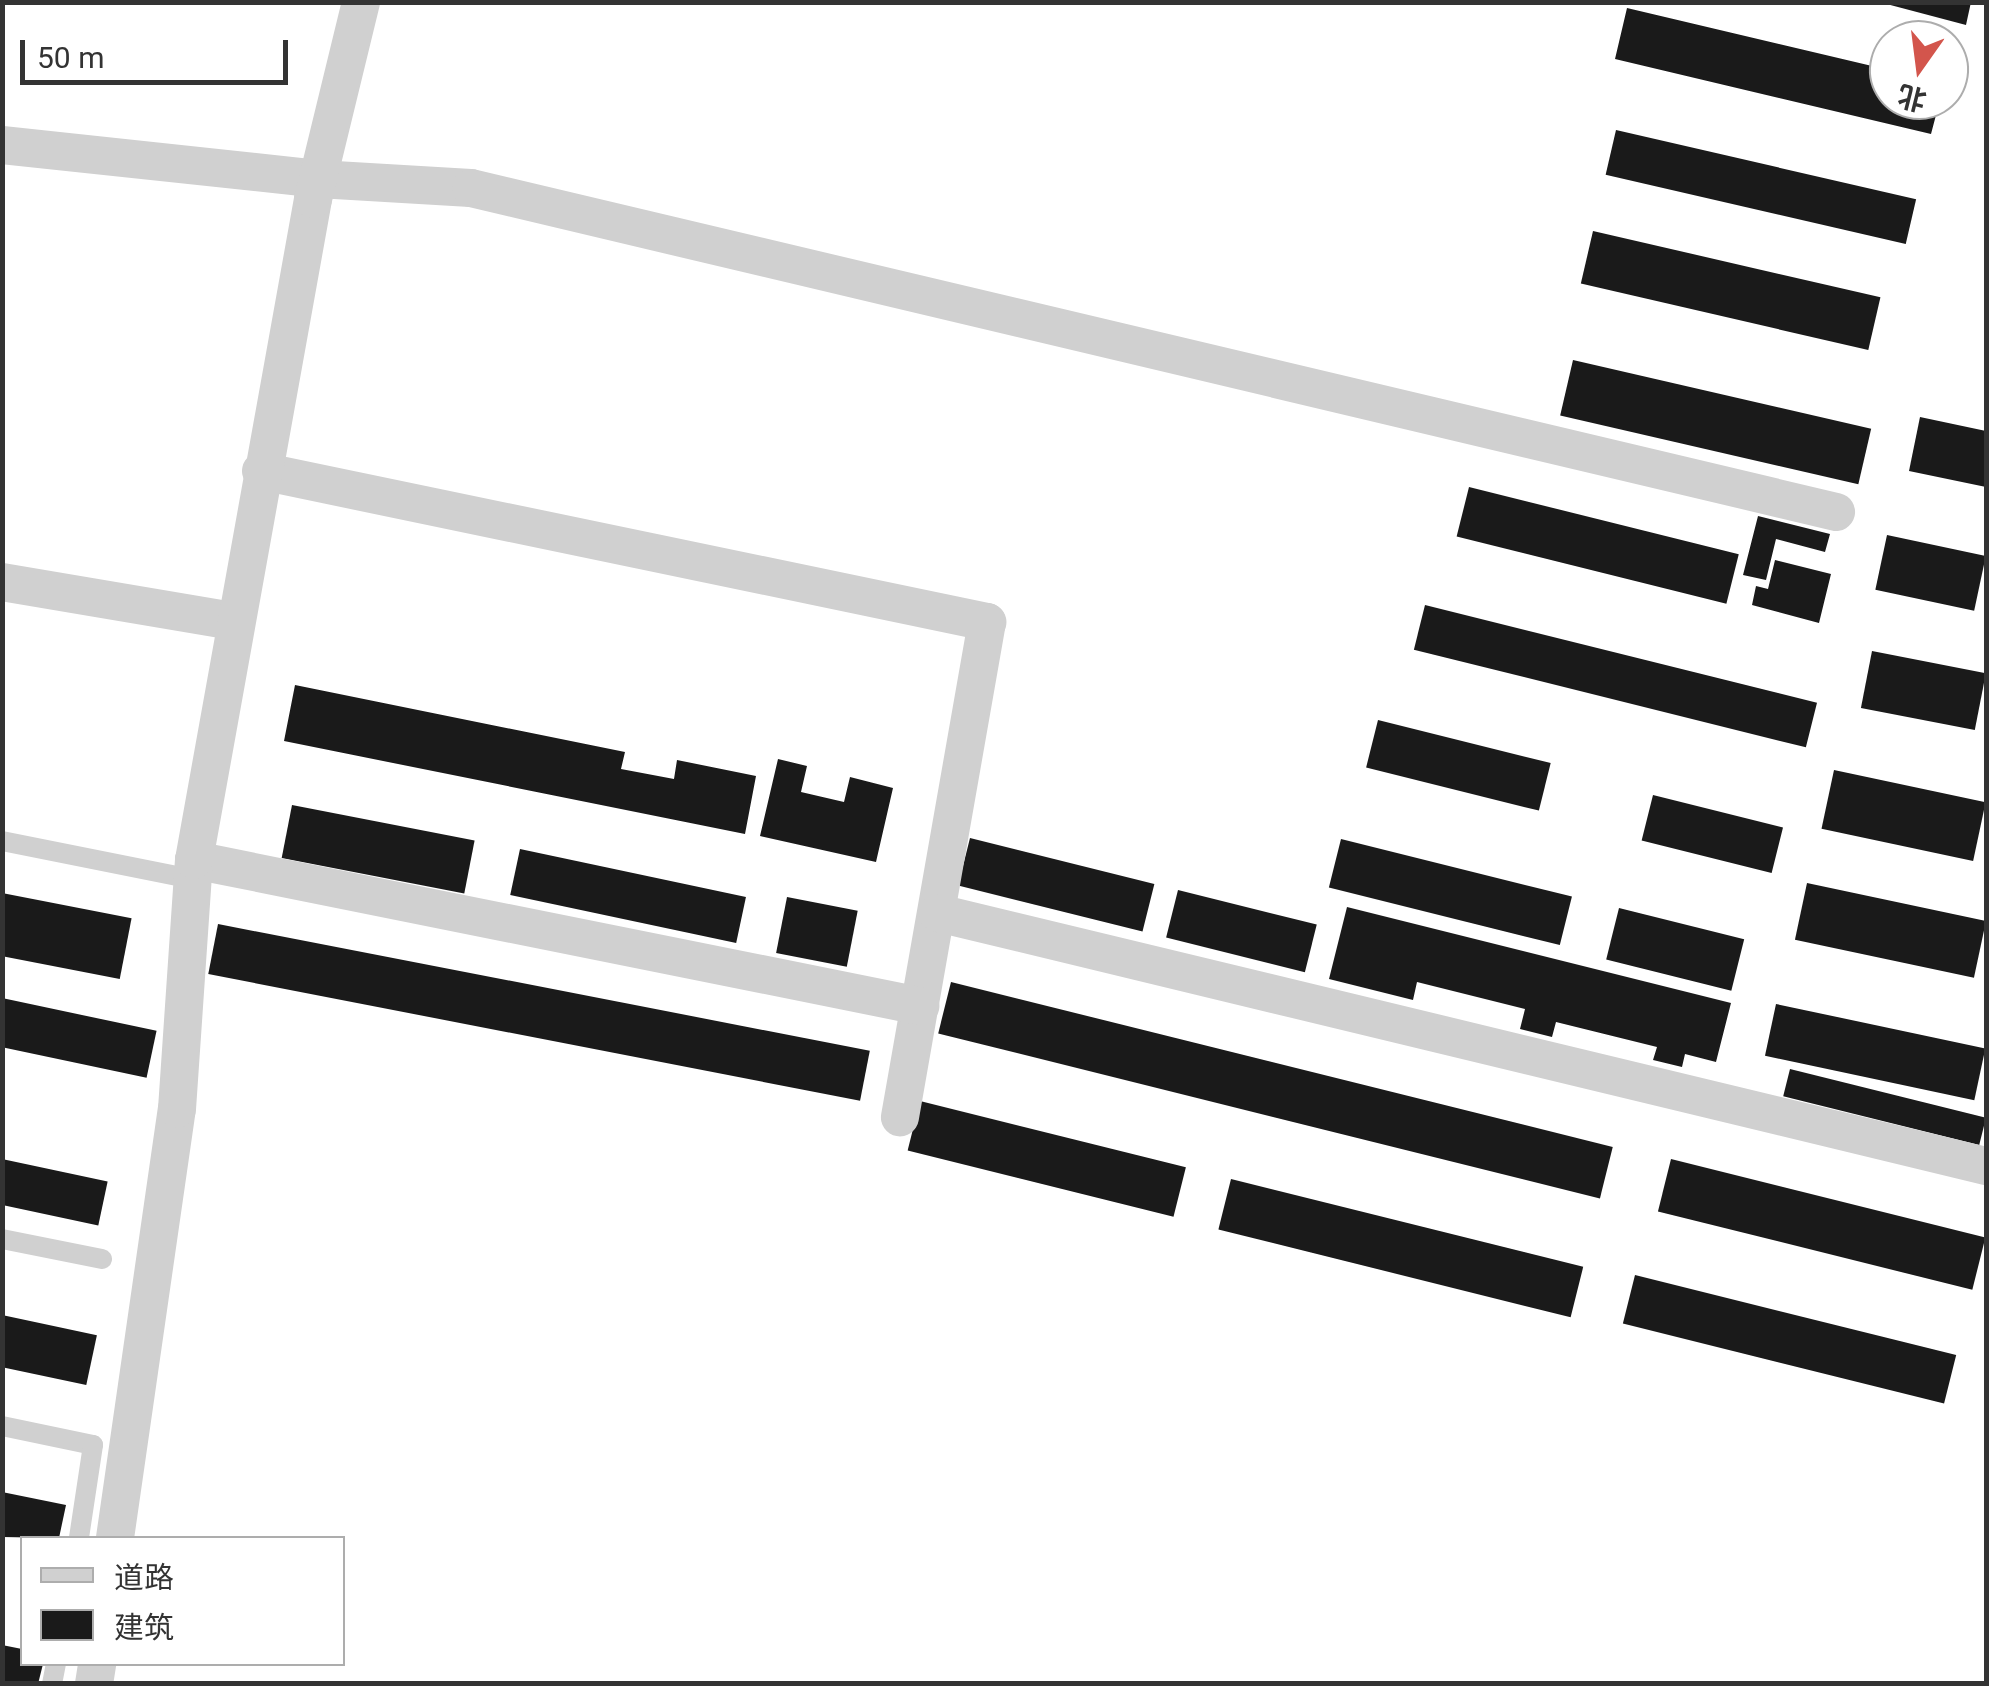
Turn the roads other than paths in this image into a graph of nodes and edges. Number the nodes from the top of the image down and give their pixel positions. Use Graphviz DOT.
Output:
graph roads {
  1 [pos="361,2"];
  2 [pos="2,145"];
  3 [pos="318,179"];
  4 [pos="261,471"];
  5 [pos="1836,512"];
  6 [pos="2,582"];
  7 [pos="233,621"];
  8 [pos="2,841"];
  9 [pos="193,870"];
  10 [pos="938,913"];
  11 [pos="920,1006"];
  12 [pos="900,1117"];
  13 [pos="1986,1166"];
  14 [pos="2,1239"];
  15 [pos="102,1259"];
  16 [pos="2,1426"];
  17 [pos="79,1536"];
  18 [pos="115,1536"];
  1 -- 3 [label="street"];
  2 -- 3 [label="street"];
  3 -- 4 [label="street"];
  3 -- 5 [label="street"];
  4 -- 7 [label="street"];
  4 -- 10 [label="street"];
  6 -- 7 [label="street"];
  7 -- 9 [label="street"];
  8 -- 9 [label="lane"];
  9 -- 11 [label="street"];
  9 -- 18 [label="street"];
  10 -- 11 [label="street"];
  10 -- 13 [label="street"];
  11 -- 12 [label="street"];
  14 -- 15 [label="lane"];
  16 -- 17 [label="lane"];
}
